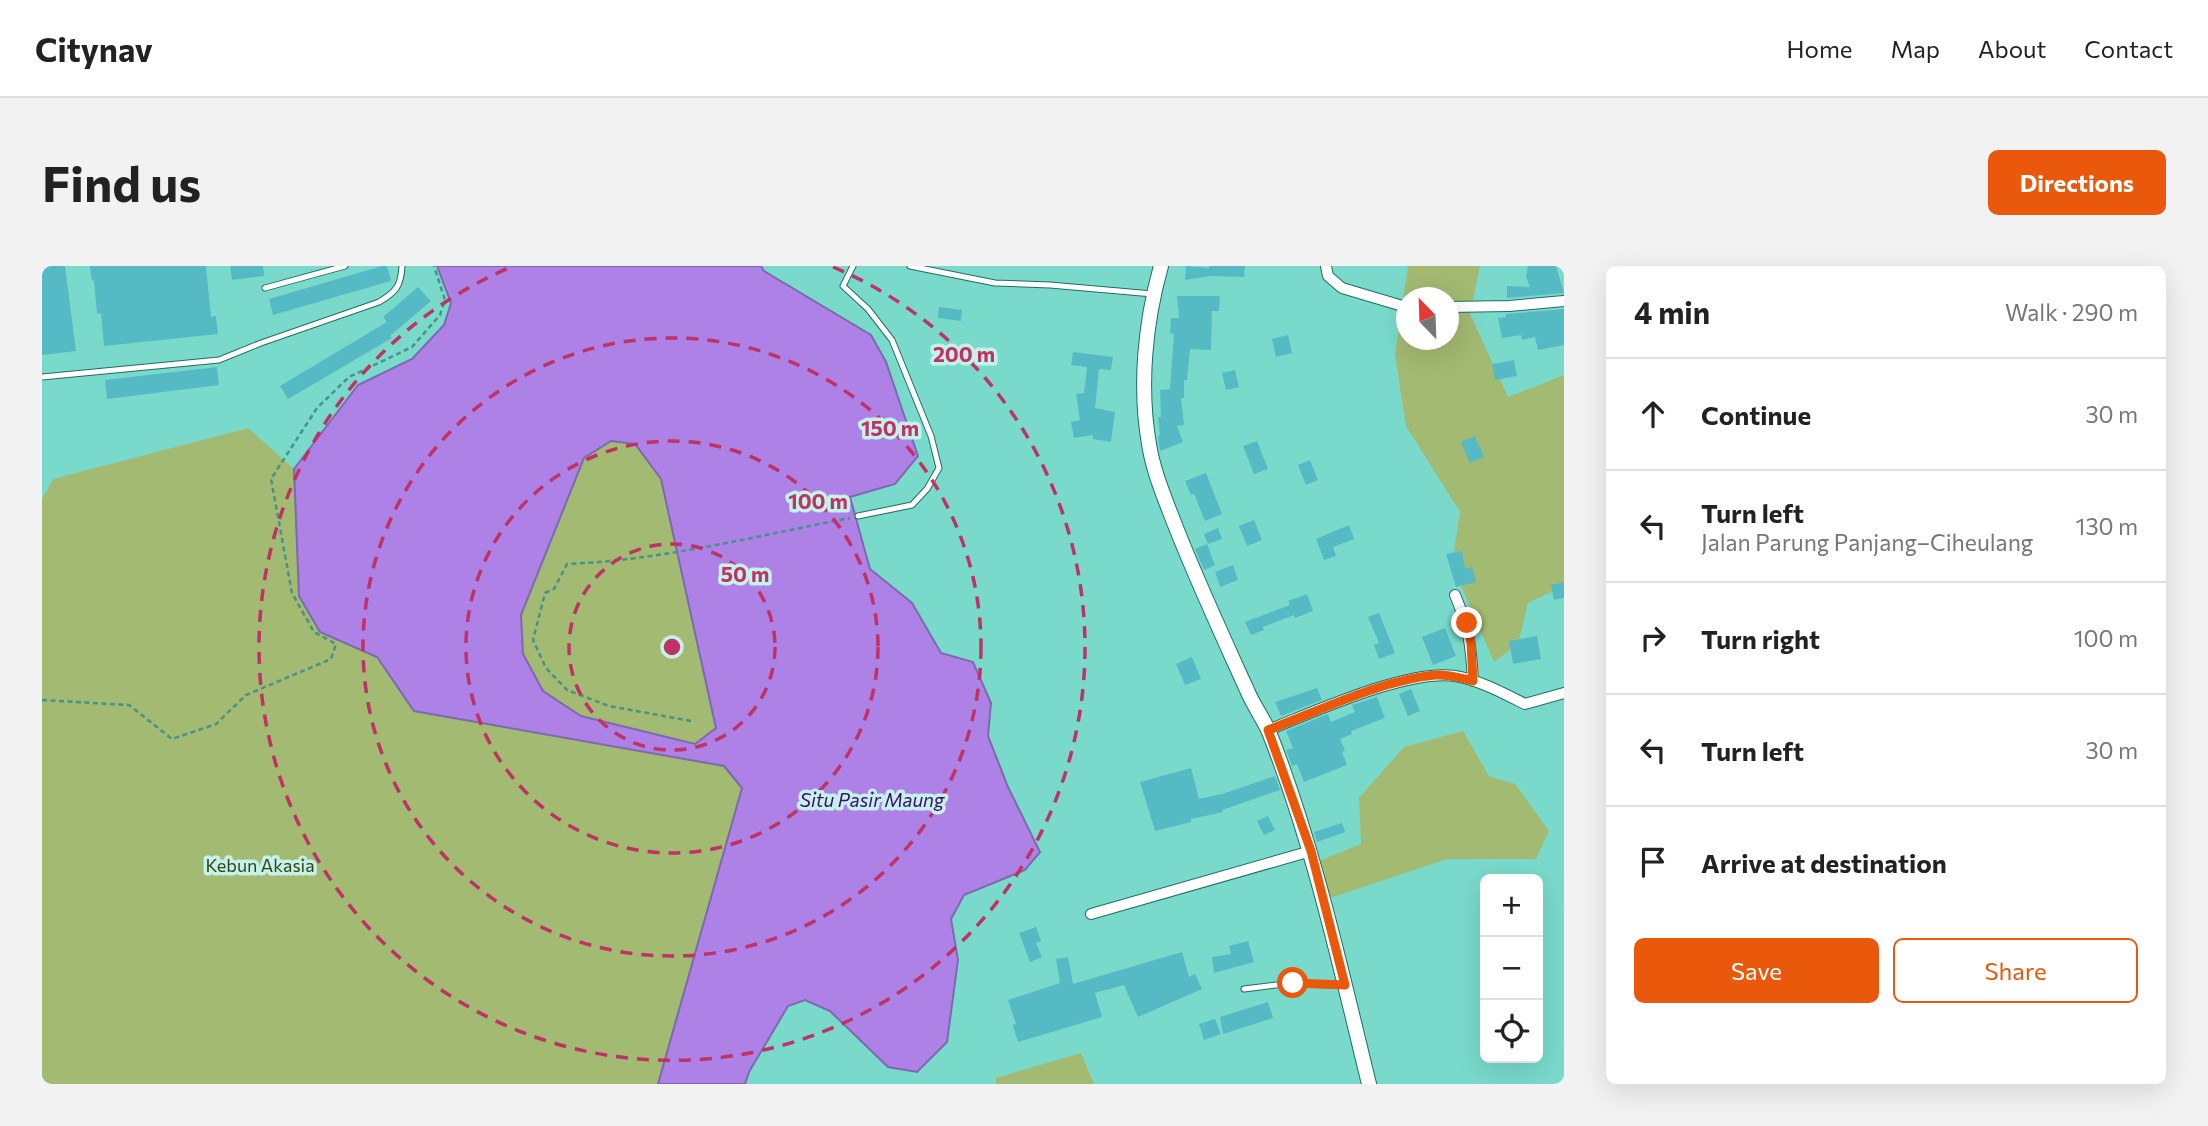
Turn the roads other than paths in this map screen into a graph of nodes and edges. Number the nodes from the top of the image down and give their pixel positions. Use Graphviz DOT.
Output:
graph roads {
  1 [pos="345,266"];
  2 [pos="402,266"];
  3 [pos="853,266"];
  4 [pos="910,266"];
  5 [pos="1161,266"];
  6 [pos="1326,266"];
  7 [pos="265,288"];
  8 [pos="1153,294"];
  9 [pos="1564,301"];
  10 [pos="1396,304"];
  11 [pos="1459,307"];
  12 [pos="42,377"];
  13 [pos="858,516"];
  14 [pos="1455,594"];
  15 [pos="1473,681"];
  16 [pos="1564,693"];
  17 [pos="1268,730"];
  18 [pos="1311,851"];
  19 [pos="1091,914"];
  20 [pos="1345,985"];
  21 [pos="1244,989"];
  22 [pos="1369,1084"];
  1 -- 7 [label="lane"];
  2 -- 12 [label="lane"];
  3 -- 13 [label="lane"];
  4 -- 8 [label="lane"];
  5 -- 8 [label="street"];
  6 -- 10 [label="street"];
  8 -- 17 [label="street"];
  9 -- 11 [label="street"];
  14 -- 15 [label="street"];
  15 -- 16 [label="street"];
  15 -- 17 [label="street"];
  17 -- 18 [label="street"];
  18 -- 19 [label="street"];
  18 -- 20 [label="street"];
  20 -- 21 [label="lane"];
  20 -- 22 [label="street"];
}
